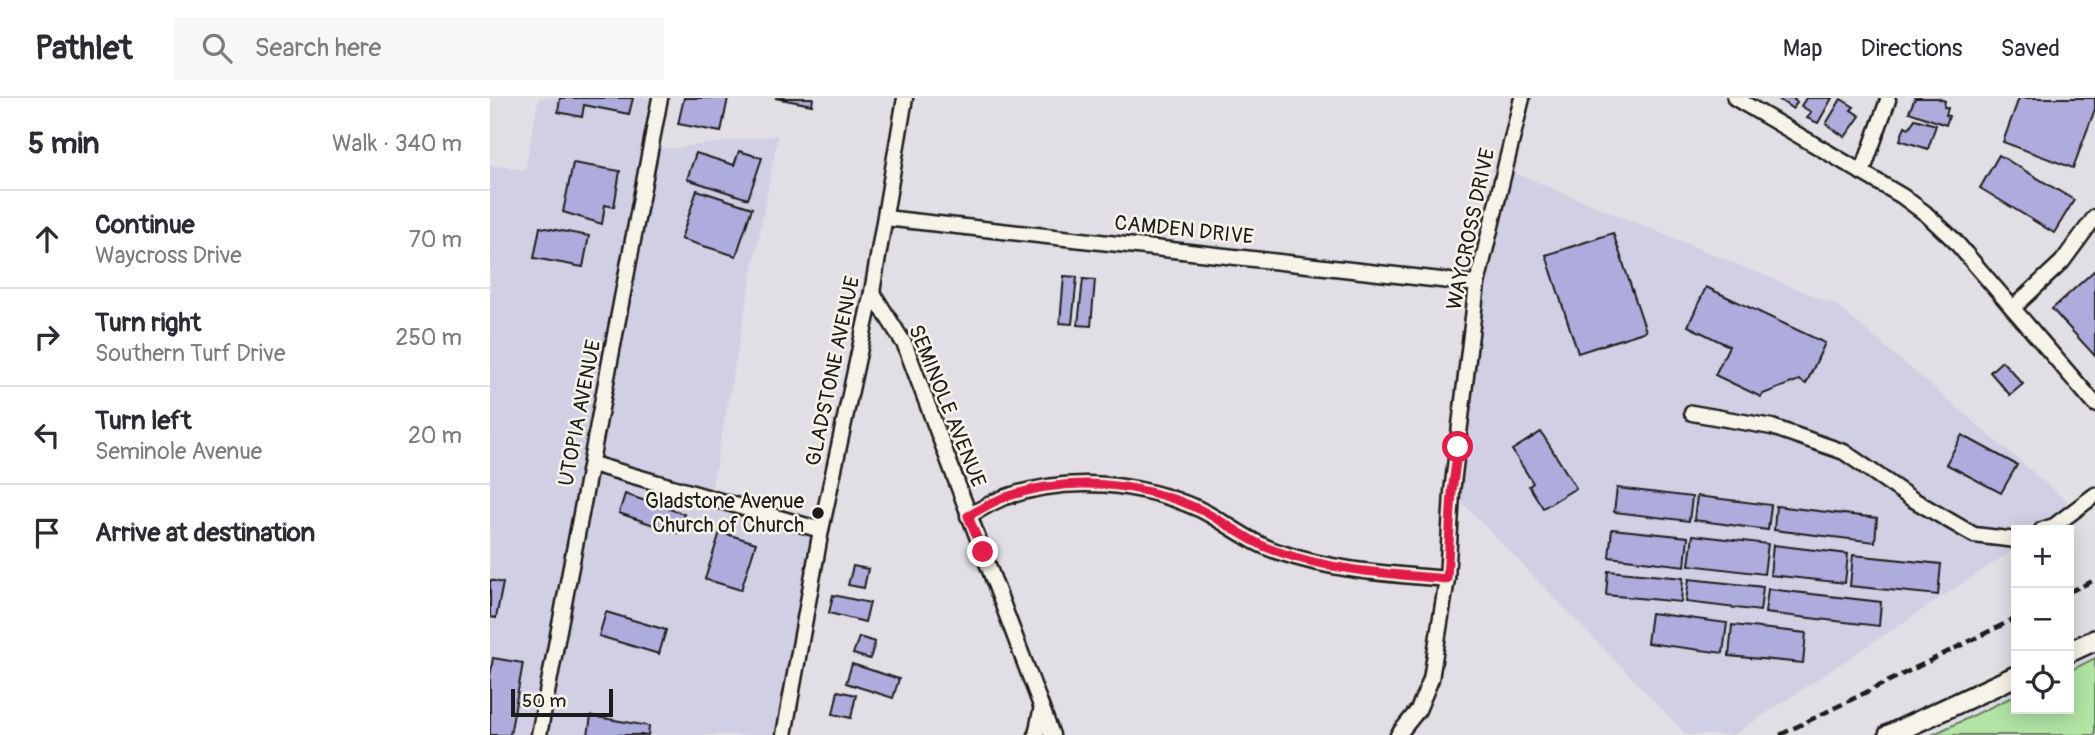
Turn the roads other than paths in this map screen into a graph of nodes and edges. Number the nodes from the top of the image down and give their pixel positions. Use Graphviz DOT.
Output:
graph roads {
  1 [pos="660,98"];
  2 [pos="905,98"];
  3 [pos="1522,98"];
  4 [pos="1735,98"];
  5 [pos="1887,99"];
  6 [pos="1862,173"];
  7 [pos="885,218"];
  8 [pos="2095,218"];
  9 [pos="1477,284"];
  10 [pos="872,292"];
  11 [pos="2013,308"];
  12 [pos="2095,404"];
  13 [pos="1692,413"];
  14 [pos="592,464"];
  15 [pos="2095,495"];
  16 [pos="968,516"];
  17 [pos="2055,525"];
  18 [pos="821,530"];
  19 [pos="2011,539"];
  20 [pos="1447,579"];
  21 [pos="2095,640"];
  22 [pos="2071,651"];
  23 [pos="2011,678"];
  24 [pos="1041,711"];
  25 [pos="539,735"];
  26 [pos="784,735"];
  27 [pos="1036,735"];
  28 [pos="1052,735"];
  29 [pos="1398,735"];
  30 [pos="1889,735"];
  1 -- 14 [label="street, UTOPIA AVENUE"];
  2 -- 7 [label="street, GLADSTONE AVENUE"];
  3 -- 9 [label="street, WAYCROSS DRIVE"];
  4 -- 6 [label="street"];
  5 -- 6 [label="street"];
  6 -- 11 [label="street"];
  7 -- 9 [label="street, CAMDEN DRIVE"];
  7 -- 10 [label="street, GLADSTONE AVENUE"];
  8 -- 11 [label="street"];
  9 -- 20 [label="street, WAYCROSS DRIVE"];
  10 -- 16 [label="street, SEMINOLE AVENUE"];
  10 -- 18 [label="street, GLADSTONE AVENUE"];
  11 -- 12 [label="street"];
  13 -- 19 [label="street"];
  14 -- 18 [label="street"];
  14 -- 25 [label="street, UTOPIA AVENUE"];
  15 -- 17 [label="street"];
  16 -- 20 [label="street"];
  16 -- 24 [label="street, SEMINOLE AVENUE"];
  18 -- 26 [label="street, GLADSTONE AVENUE"];
  20 -- 29 [label="street, WAYCROSS DRIVE"];
  21 -- 22 [label="street"];
  23 -- 30 [label="street"];
  24 -- 27 [label="street"];
  24 -- 28 [label="street, SEMINOLE AVENUE"];
}
